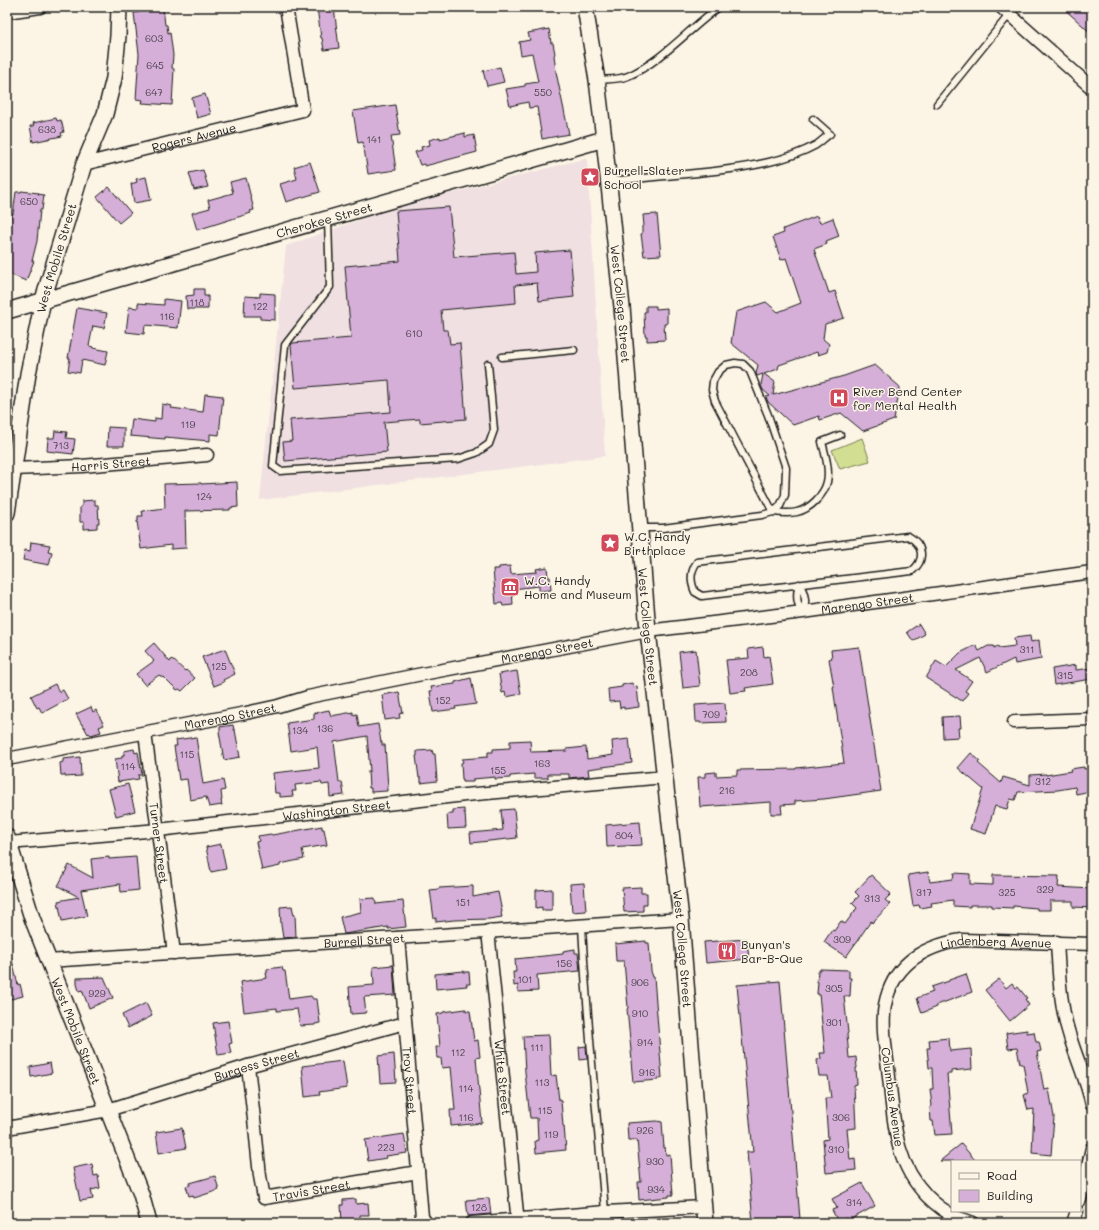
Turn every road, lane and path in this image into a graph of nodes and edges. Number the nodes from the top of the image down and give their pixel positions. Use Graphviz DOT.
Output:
graph roads {
  1 [pos="40,7"];
  2 [pos="120,7"];
  3 [pos="286,7"];
  4 [pos="585,7"];
  5 [pos="708,7"];
  6 [pos="719,7"];
  7 [pos="1005,11"];
  8 [pos="7,12"];
  9 [pos="710,14"];
  10 [pos="597,80"];
  11 [pos="1092,88"];
  12 [pos="936,104"];
  13 [pos="813,119"];
  14 [pos="604,140"];
  15 [pos="84,164"];
  16 [pos="608,181"];
  17 [pos="328,219"];
  18 [pos="43,300"];
  19 [pos="7,311"];
  20 [pos="574,350"];
  21 [pos="502,357"];
  22 [pos="488,364"];
  23 [pos="840,435"];
  24 [pos="207,455"];
  25 [pos="14,469"];
  26 [pos="773,512"];
  27 [pos="7,513"];
  28 [pos="639,528"];
  29 [pos="1092,572"];
  30 [pos="800,584"];
  31 [pos="803,612"];
  32 [pos="648,631"];
  33 [pos="1092,719"];
  34 [pos="1014,722"];
  35 [pos="145,733"];
  36 [pos="7,759"];
  37 [pos="665,777"];
  38 [pos="158,830"];
  39 [pos="8,840"];
  40 [pos="681,919"];
  41 [pos="582,926"];
  42 [pos="488,931"];
  43 [pos="398,938"];
  44 [pos="1057,942"];
  45 [pos="1092,944"];
  46 [pos="174,953"];
  47 [pos="48,961"];
  48 [pos="905,964"];
  49 [pos="405,1023"];
  50 [pos="248,1066"];
  51 [pos="1092,1105"];
  52 [pos="108,1110"];
  53 [pos="7,1128"];
  54 [pos="1092,1148"];
  55 [pos="418,1172"];
  56 [pos="1081,1196"];
  57 [pos="704,1207"];
  58 [pos="1077,1212"];
  59 [pos="606,1218"];
  60 [pos="518,1221"];
  61 [pos="148,1223"];
  62 [pos="426,1223"];
  63 [pos="472,1223"];
  64 [pos="705,1223"];
  65 [pos="973,1223"];
  66 [pos="1073,1223"];
  1 -- 8 [label="street"];
  2 -- 15 [label="street, West Mobile Street"];
  3 -- 15 [label="street, Rogers Avenue"];
  4 -- 10 [label="street, West College Street"];
  5 -- 9 [label="lane"];
  6 -- 9 [label="lane"];
  7 -- 11 [label="street"];
  7 -- 12 [label="lane"];
  9 -- 10 [label="lane"];
  10 -- 14 [label="street, West College Street"];
  13 -- 16 [label="lane"];
  14 -- 16 [label="street, West College Street"];
  14 -- 17 [label="street, Cherokee Street"];
  15 -- 18 [label="street, West Mobile Street"];
  16 -- 28 [label="street, West College Street"];
  17 -- 18 [label="street, Cherokee Street"];
  17 -- 22 [label="lane"];
  18 -- 19 [label="street, Cherokee Street"];
  18 -- 25 [label="street, West Mobile Street"];
  20 -- 21 [label="lane"];
  23 -- 26 [label="lane"];
  24 -- 25 [label="street, Harris Street"];
  25 -- 27 [label="street, West Mobile Street"];
  26 -- 26 [label="lane"];
  26 -- 28 [label="lane"];
  28 -- 32 [label="street, West College Street"];
  29 -- 31 [label="street, Marengo Street"];
  30 -- 30 [label="lane"];
  30 -- 31 [label="lane"];
  31 -- 32 [label="street, Marengo Street"];
  32 -- 35 [label="street, Marengo Street"];
  32 -- 37 [label="street, West College Street"];
  33 -- 34 [label="street"];
  35 -- 36 [label="street, Marengo Street"];
  35 -- 38 [label="street, Turner Street"];
  37 -- 38 [label="street, Washington Street"];
  37 -- 40 [label="street, West College Street"];
  38 -- 39 [label="street, Washington Street"];
  38 -- 46 [label="street, Turner Street"];
  39 -- 47 [label="street, West Mobile Street"];
  40 -- 41 [label="street, Burrell Street"];
  40 -- 57 [label="street, West College Street"];
  41 -- 42 [label="street, Burrell Street"];
  41 -- 59 [label="lane"];
  42 -- 43 [label="street, Burrell Street"];
  42 -- 60 [label="street, White Street"];
  43 -- 46 [label="street, Burrell Street"];
  43 -- 49 [label="street, Troy Street"];
  44 -- 45 [label="street, Lindenberg Avenue"];
  44 -- 48 [label="street, Lindenberg Avenue"];
  44 -- 51 [label="street"];
  46 -- 47 [label="street, Burrell Street"];
  47 -- 52 [label="street, West Mobile Street"];
  48 -- 65 [label="street, Columbus Avenue"];
  49 -- 50 [label="street, Burgess Street"];
  49 -- 55 [label="street, Troy Street"];
  50 -- 52 [label="street, Burgess Street"];
  50 -- 55 [label="street, Travis Street"];
  52 -- 53 [label="street, Burgess Street"];
  52 -- 61 [label="street, West Mobile Street"];
  54 -- 56 [label="street"];
  55 -- 62 [label="street, Troy Street"];
  57 -- 59 [label="street"];
  57 -- 64 [label="street, West College Street"];
  58 -- 66 [label="street"];
  59 -- 60 [label="street"];
  60 -- 63 [label="street"];
}
